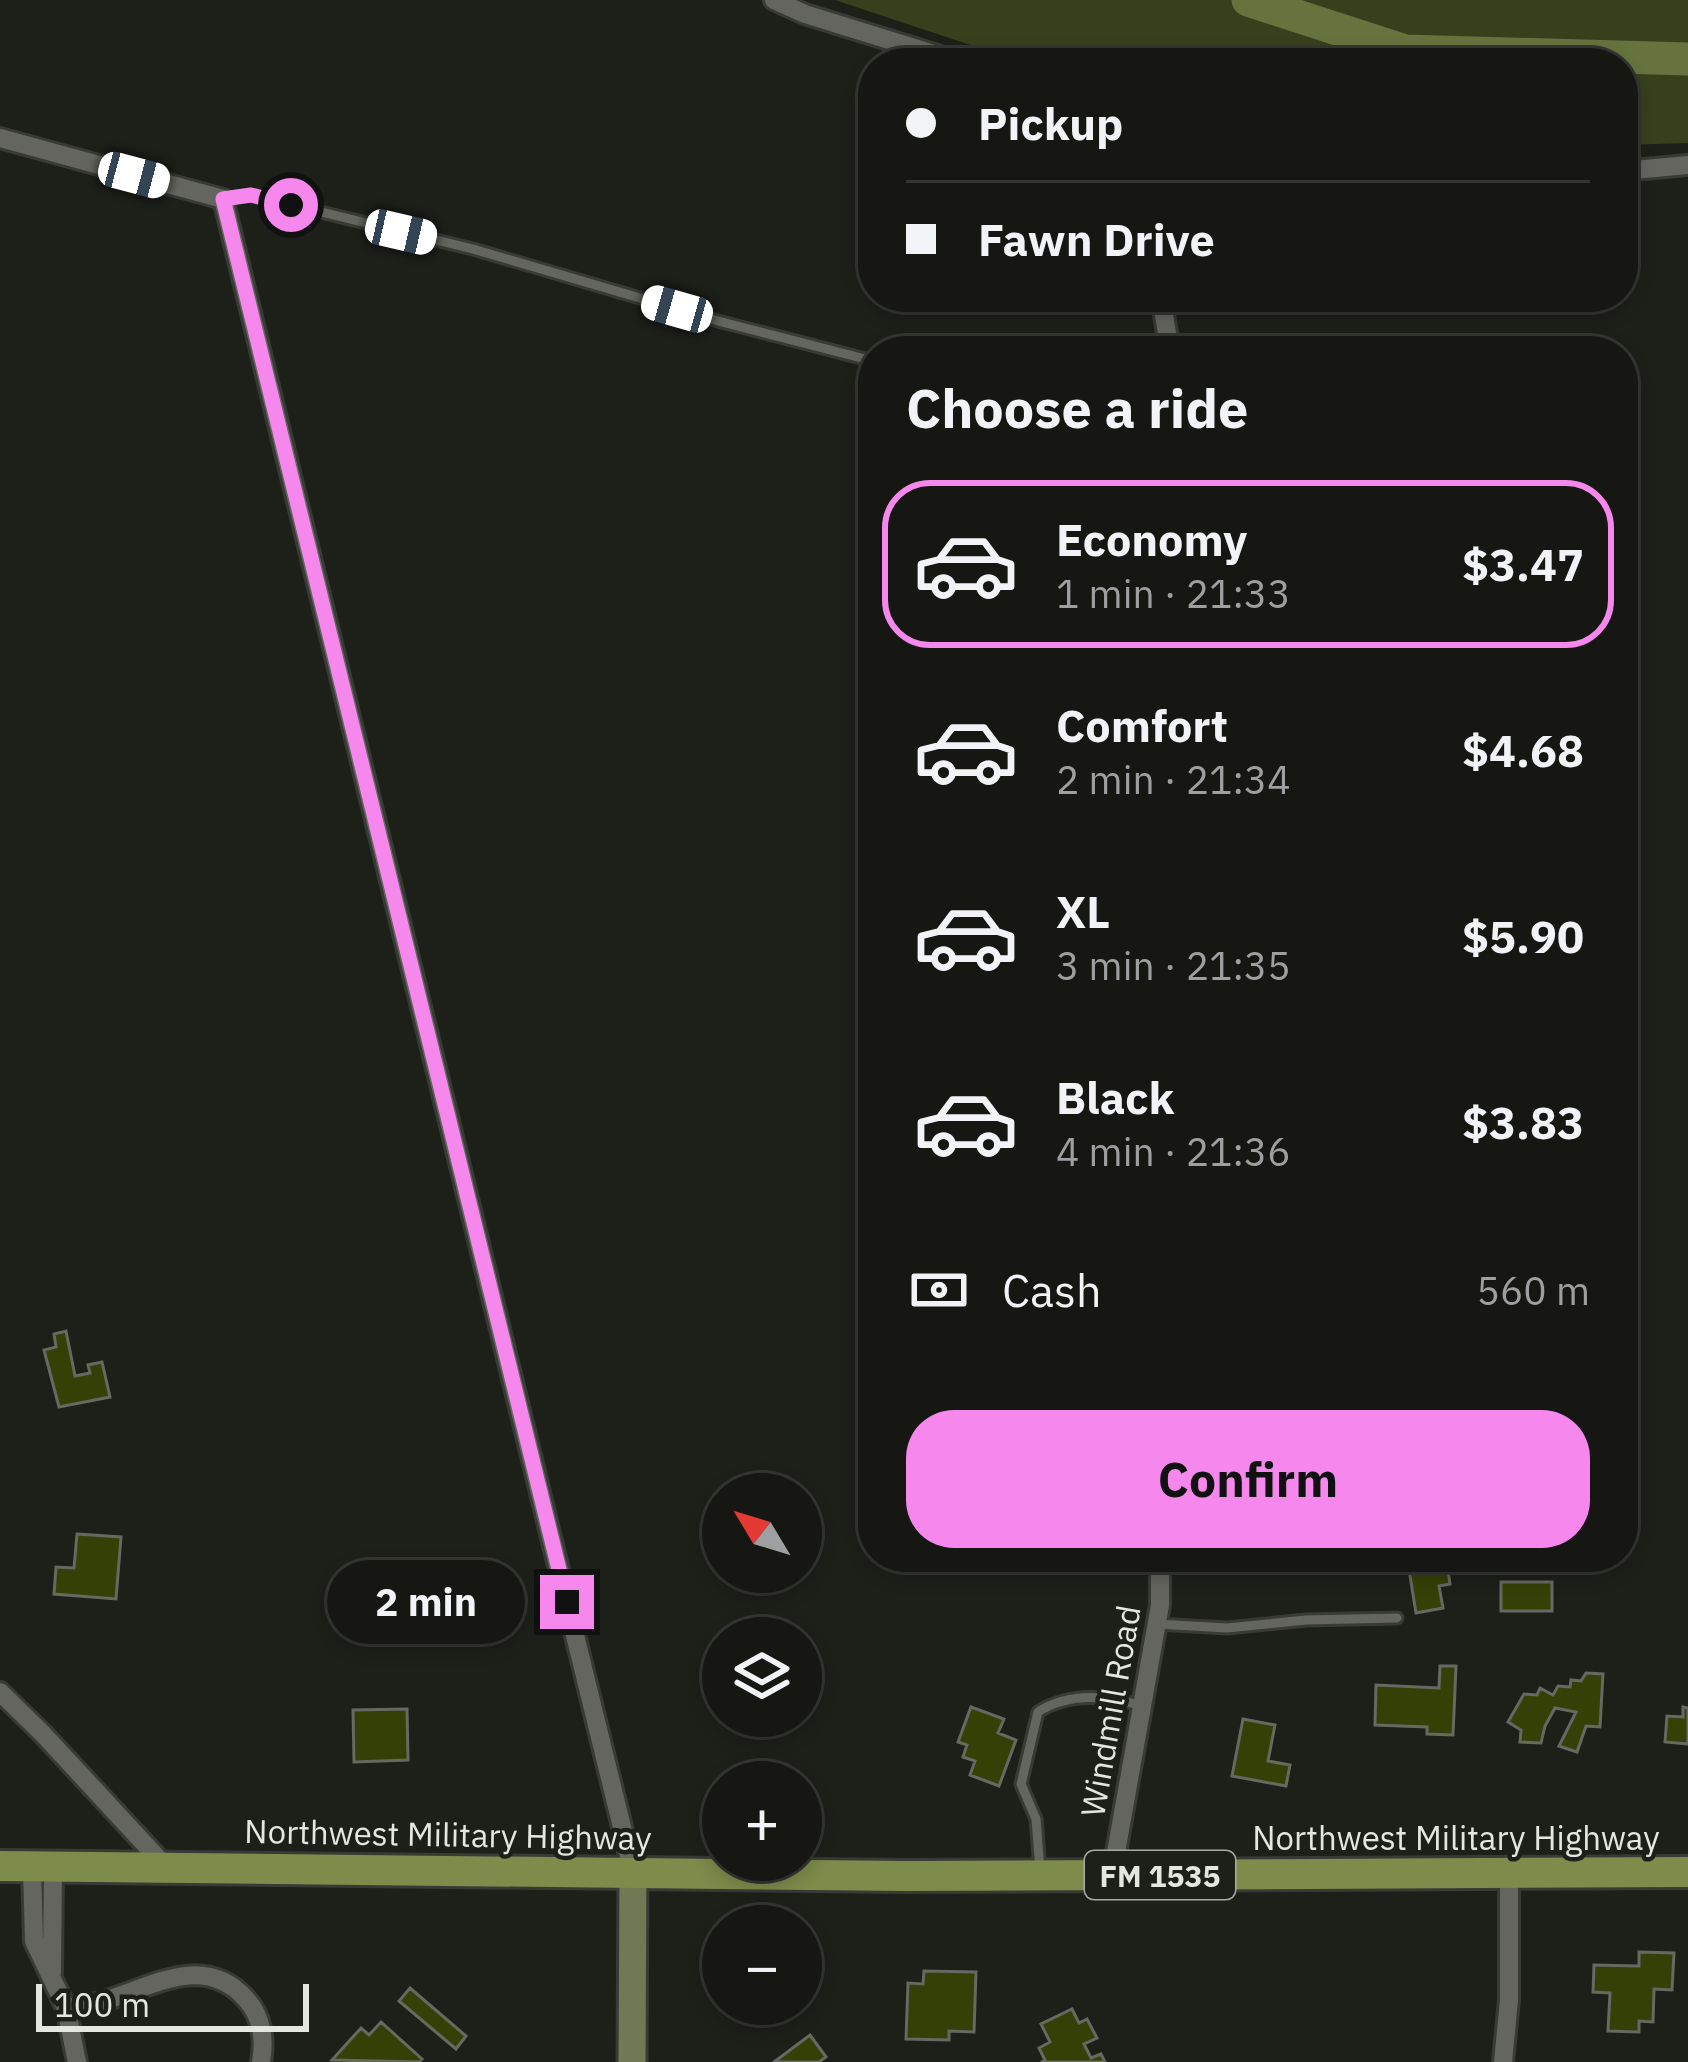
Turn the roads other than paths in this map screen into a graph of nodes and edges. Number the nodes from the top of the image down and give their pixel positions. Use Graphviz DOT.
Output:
graph roads {
  1 [pos="774,0"];
  2 [pos="915,48"];
  3 [pos="0,138"];
  4 [pos="1688,165"];
  5 [pos="1638,170"];
  6 [pos="223,199"];
  7 [pos="858,357"];
  8 [pos="1159,1572"];
  9 [pos="1397,1618"];
  10 [pos="1157,1624"];
  11 [pos="0,1693"];
  12 [pos="1142,1706"];
  13 [pos="0,1866"];
  14 [pos="43,1866"];
  15 [pos="166,1867"];
  16 [pos="633,1872"];
  17 [pos="1688,1872"];
  18 [pos="1509,1874"];
  19 [pos="1040,1875"];
  20 [pos="1112,1875"];
  21 [pos="66,2008"];
  22 [pos="76,2062"];
  23 [pos="261,2062"];
  24 [pos="632,2062"];
  25 [pos="1504,2062"];
  1 -- 2 [label="street"];
  3 -- 6 [label="street"];
  4 -- 5 [label="street"];
  6 -- 7 [label="lane"];
  6 -- 16 [label="street"];
  8 -- 10 [label="street, Windmill Road"];
  9 -- 10 [label="lane"];
  10 -- 12 [label="street, Windmill Road"];
  11 -- 15 [label="street"];
  12 -- 19 [label="lane"];
  12 -- 20 [label="street, Windmill Road"];
  13 -- 14 [label="main road, Northwest Military Highway / FM 1535"];
  14 -- 15 [label="main road, Northwest Military Highway / FM 1535"];
  14 -- 21 [label="street"];
  15 -- 16 [label="main road, Northwest Military Highway / FM 1535"];
  16 -- 19 [label="main road, Northwest Military Highway / FM 1535"];
  16 -- 24 [label="main road"];
  17 -- 18 [label="main road, Northwest Military Highway / FM 1535"];
  18 -- 20 [label="main road, Northwest Military Highway / FM 1535"];
  18 -- 25 [label="street"];
  19 -- 20 [label="main road, Northwest Military Highway / FM 1535"];
  21 -- 22 [label="street"];
  21 -- 23 [label="street"];
}
